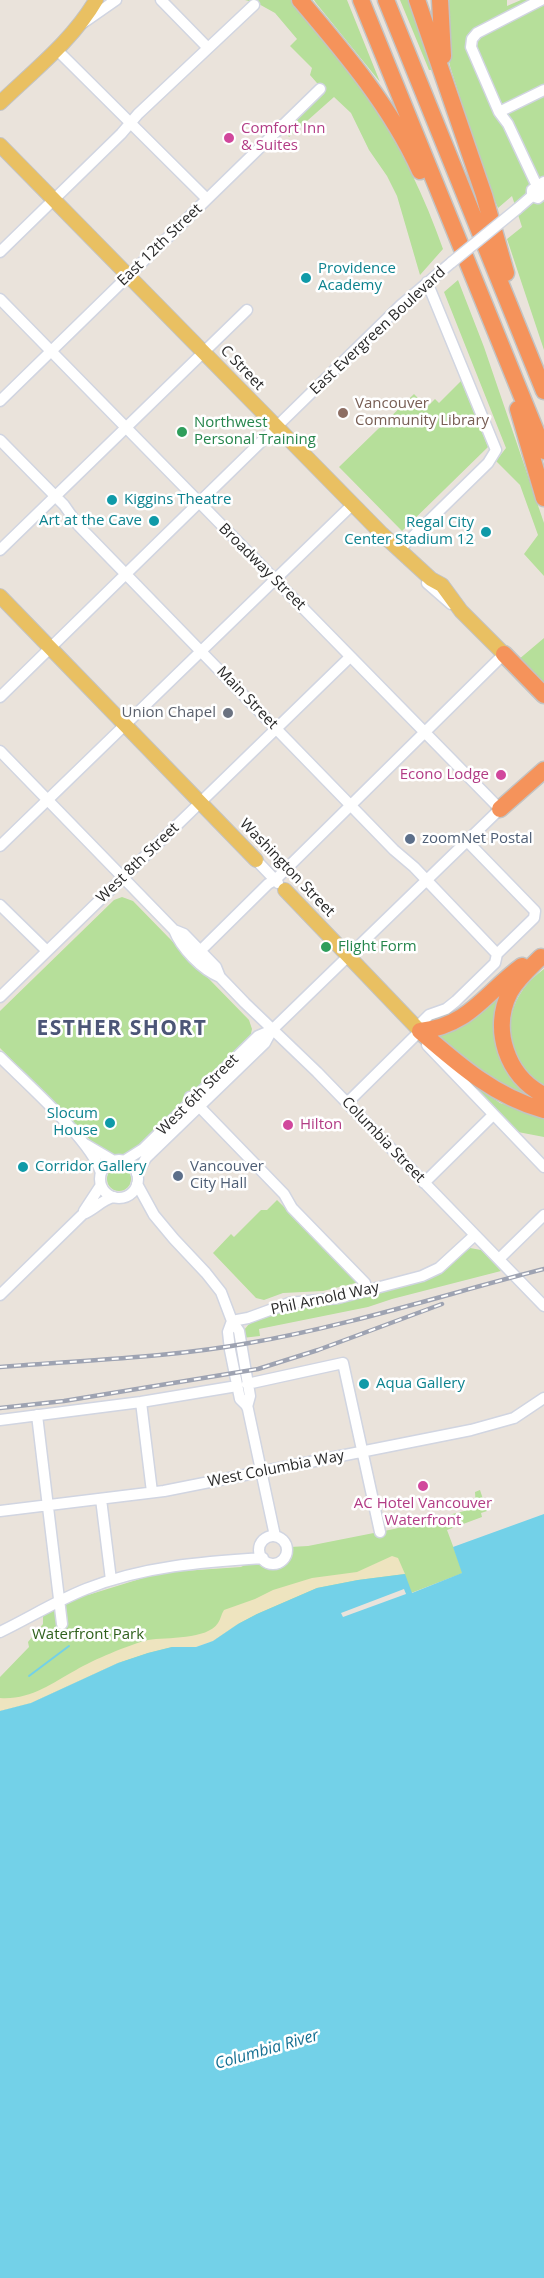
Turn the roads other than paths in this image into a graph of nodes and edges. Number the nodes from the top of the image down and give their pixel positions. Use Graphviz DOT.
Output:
graph roads {
  1 [pos="96,0"];
  2 [pos="116,0"];
  3 [pos="161,0"];
  4 [pos="300,0"];
  5 [pos="361,0"];
  6 [pos="386,0"];
  7 [pos="417,0"];
  8 [pos="440,0"];
  9 [pos="541,0"];
  10 [pos="254,4"];
  11 [pos="80,25"];
  12 [pos="208,48"];
  13 [pos="56,49"];
  14 [pos="320,90"];
  15 [pos="447,90"];
  16 [pos="544,90"];
  17 [pos="0,103"];
  18 [pos="499,112"];
  19 [pos="130,123"];
  20 [pos="0,145"];
  21 [pos="539,189"];
  22 [pos="207,199"];
  23 [pos="55,200"];
  24 [pos="0,252"];
  25 [pos="471,271"];
  26 [pos="129,276"];
  27 [pos="431,279"];
  28 [pos="0,299"];
  29 [pos="247,310"];
  30 [pos="51,351"];
  31 [pos="528,351"];
  32 [pos="204,352"];
  33 [pos="505,356"];
  34 [pos="544,391"];
  35 [pos="0,401"];
  36 [pos="277,427"];
  37 [pos="126,428"];
  38 [pos="0,440"];
  39 [pos="544,451"];
  40 [pos="55,496"];
  41 [pos="544,498"];
  42 [pos="200,504"];
  43 [pos="353,504"];
  44 [pos="0,550"];
  45 [pos="399,550"];
  46 [pos="128,575"];
  47 [pos="275,580"];
  48 [pos="0,596"];
  49 [pos="51,648"];
  50 [pos="201,651"];
  51 [pos="504,654"];
  52 [pos="350,657"];
  53 [pos="544,695"];
  54 [pos="0,698"];
  55 [pos="125,724"];
  56 [pos="276,728"];
  57 [pos="425,734"];
  58 [pos="0,751"];
  59 [pos="544,770"];
  60 [pos="48,800"];
  61 [pos="201,802"];
  62 [pos="352,805"];
  63 [pos="500,809"];
  64 [pos="467,841"];
  65 [pos="0,846"];
  66 [pos="256,860"];
  67 [pos="123,878"];
  68 [pos="275,880"];
  69 [pos="427,881"];
  70 [pos="285,890"];
  71 [pos="0,905"];
  72 [pos="47,951"];
  73 [pos="197,954"];
  74 [pos="497,954"];
  75 [pos="348,956"];
  76 [pos="542,957"];
  77 [pos="0,997"];
  78 [pos="272,1030"];
  79 [pos="420,1031"];
  80 [pos="0,1057"];
  81 [pos="544,1095"];
  82 [pos="194,1101"];
  83 [pos="348,1102"];
  84 [pos="544,1110"];
  85 [pos="493,1115"];
  86 [pos="85,1144"];
  87 [pos="119,1161"];
  88 [pos="544,1167"];
  89 [pos="101,1179"];
  90 [pos="137,1179"];
  91 [pos="424,1183"];
  92 [pos="119,1197"];
  93 [pos="83,1214"];
  94 [pos="154,1215"];
  95 [pos="544,1215"];
  96 [pos="475,1235"];
  97 [pos="499,1260"];
  98 [pos="368,1291"];
  99 [pos="0,1295"];
  100 [pos="544,1306"];
  101 [pos="232,1321"];
  102 [pos="242,1385"];
  103 [pos="544,1398"];
  104 [pos="141,1402"];
  105 [pos="37,1415"];
  106 [pos="0,1420"];
  107 [pos="362,1452"];
  108 [pos="261,1473"];
  109 [pos="152,1492"];
  110 [pos="100,1499"];
  111 [pos="47,1505"];
  112 [pos="0,1511"];
  113 [pos="380,1532"];
  114 [pos="275,1536"];
  115 [pos="262,1558"];
  116 [pos="111,1580"];
  117 [pos="60,1600"];
  118 [pos="62,1624"];
  119 [pos="0,1632"];
  1 -- 11 [label="main road"];
  2 -- 11 [label="street"];
  3 -- 12 [label="street"];
  4 -- 25 [label="highway"];
  5 -- 25 [label="highway"];
  6 -- 31 [label="highway"];
  7 -- 15 [label="highway"];
  8 -- 15 [label="highway"];
  9 -- 18 [label="street"];
  10 -- 12 [label="street"];
  11 -- 13 [label="main road"];
  12 -- 19 [label="street"];
  13 -- 17 [label="main road"];
  13 -- 19 [label="street"];
  14 -- 22 [label="street, East 12th Street"];
  15 -- 31 [label="highway"];
  16 -- 18 [label="street"];
  18 -- 21 [label="street"];
  19 -- 22 [label="street"];
  19 -- 23 [label="street"];
  20 -- 23 [label="main road, C Street"];
  21 -- 27 [label="street, East Evergreen Boulevard, bridge"];
  22 -- 26 [label="street, East 12th Street"];
  23 -- 24 [label="street"];
  23 -- 26 [label="main road, C Street"];
  25 -- 33 [label="highway"];
  26 -- 30 [label="street, East 12th Street"];
  26 -- 32 [label="main road, C Street"];
  27 -- 36 [label="street, East Evergreen Boulevard"];
  27 -- 45 [label="street"];
  28 -- 30 [label="street, Broadway Street"];
  29 -- 32 [label="street"];
  30 -- 35 [label="street, East 12th Street"];
  30 -- 37 [label="street, Broadway Street"];
  31 -- 34 [label="highway"];
  32 -- 36 [label="main road, C Street"];
  32 -- 37 [label="street"];
  33 -- 39 [label="highway"];
  33 -- 41 [label="highway"];
  36 -- 42 [label="street, East Evergreen Boulevard"];
  36 -- 43 [label="main road, C Street"];
  37 -- 40 [label="street"];
  37 -- 42 [label="street, Broadway Street"];
  38 -- 40 [label="street, Main Street"];
  40 -- 44 [label="street"];
  40 -- 46 [label="street, Main Street"];
  42 -- 46 [label="street, East Evergreen Boulevard"];
  42 -- 47 [label="street, Broadway Street"];
  43 -- 45 [label="main road, C Street"];
  43 -- 47 [label="street"];
  45 -- 51 [label="main road, C Street"];
  46 -- 49 [label="street, East Evergreen Boulevard"];
  46 -- 50 [label="street, Main Street"];
  47 -- 50 [label="street"];
  47 -- 52 [label="street, Broadway Street"];
  48 -- 49 [label="main road, Washington Street"];
  49 -- 54 [label="street, East Evergreen Boulevard"];
  49 -- 55 [label="main road, Washington Street"];
  50 -- 55 [label="street"];
  50 -- 56 [label="street, Main Street"];
  51 -- 53 [label="highway"];
  51 -- 57 [label="street"];
  52 -- 56 [label="street, West 8th Street"];
  52 -- 57 [label="street, Broadway Street"];
  55 -- 60 [label="street"];
  55 -- 61 [label="main road, Washington Street"];
  56 -- 61 [label="street, West 8th Street"];
  56 -- 62 [label="street, Main Street"];
  57 -- 62 [label="street"];
  57 -- 63 [label="street, Broadway Street"];
  58 -- 60 [label="street, Columbia Street"];
  59 -- 63 [label="highway"];
  60 -- 65 [label="street"];
  60 -- 67 [label="street, Columbia Street"];
  61 -- 66 [label="main road, Washington Street"];
  61 -- 67 [label="street, West 8th Street"];
  62 -- 68 [label="street"];
  62 -- 69 [label="street, Main Street"];
  63 -- 64 [label="street, West 6th Street"];
  64 -- 69 [label="street, West 6th Street"];
  64 -- 74 [label="street"];
  66 -- 68 [label="street, Washington Street"];
  67 -- 72 [label="street, West 8th Street"];
  67 -- 73 [label="street, Columbia Street"];
  68 -- 70 [label="street, Washington Street"];
  68 -- 73 [label="street"];
  69 -- 74 [label="street, Main Street"];
  69 -- 75 [label="street, West 6th Street"];
  70 -- 75 [label="main road, Washington Street"];
  71 -- 72 [label="street"];
  72 -- 77 [label="street, West 8th Street"];
  73 -- 78 [label="street, Columbia Street"];
  74 -- 79 [label="street"];
  75 -- 78 [label="street, West 6th Street"];
  75 -- 79 [label="main road, Washington Street"];
  76 -- 79 [label="highway"];
  76 -- 81 [label="highway"];
  78 -- 82 [label="street, West 6th Street"];
  78 -- 83 [label="street, Columbia Street"];
  79 -- 83 [label="street"];
  79 -- 84 [label="highway"];
  79 -- 85 [label="street, Washington Street"];
  80 -- 86 [label="street"];
  82 -- 87 [label="street, West 6th Street"];
  82 -- 90 [label="street, West 6th Street"];
  82 -- 98 [label="street"];
  83 -- 91 [label="street, Columbia Street"];
  85 -- 88 [label="street, Washington Street"];
  85 -- 91 [label="street"];
  86 -- 87 [label="street"];
  86 -- 89 [label="street"];
  87 -- 89 [label="street"];
  87 -- 90 [label="street"];
  89 -- 92 [label="street"];
  89 -- 93 [label="street"];
  90 -- 92 [label="street"];
  90 -- 94 [label="street"];
  91 -- 96 [label="street, Columbia Street"];
  92 -- 93 [label="street"];
  92 -- 94 [label="street"];
  93 -- 99 [label="street"];
  94 -- 101 [label="street"];
  95 -- 97 [label="street"];
  96 -- 97 [label="street, Columbia Street"];
  96 -- 98 [label="street, Phil Arnold Way"];
  97 -- 100 [label="street, Columbia Street"];
  98 -- 101 [label="street, Phil Arnold Way"];
  101 -- 102 [label="street"];
  102 -- 104 [label="street"];
  102 -- 107 [label="street"];
  102 -- 108 [label="street"];
  103 -- 107 [label="street, West Columbia Way"];
  104 -- 105 [label="street"];
  104 -- 109 [label="street"];
  105 -- 106 [label="street"];
  105 -- 111 [label="street"];
  107 -- 108 [label="street, West Columbia Way"];
  107 -- 113 [label="street"];
  108 -- 109 [label="street, West Columbia Way"];
  108 -- 114 [label="street"];
  109 -- 110 [label="street, West Columbia Way"];
  110 -- 111 [label="street, West Columbia Way"];
  110 -- 116 [label="street"];
  111 -- 112 [label="street, West Columbia Way"];
  111 -- 117 [label="street"];
  114 -- 115 [label="street"];
  114 -- 115 [label="street"];
  115 -- 116 [label="street"];
  116 -- 117 [label="street"];
  117 -- 118 [label="street"];
  117 -- 119 [label="street"];
}
